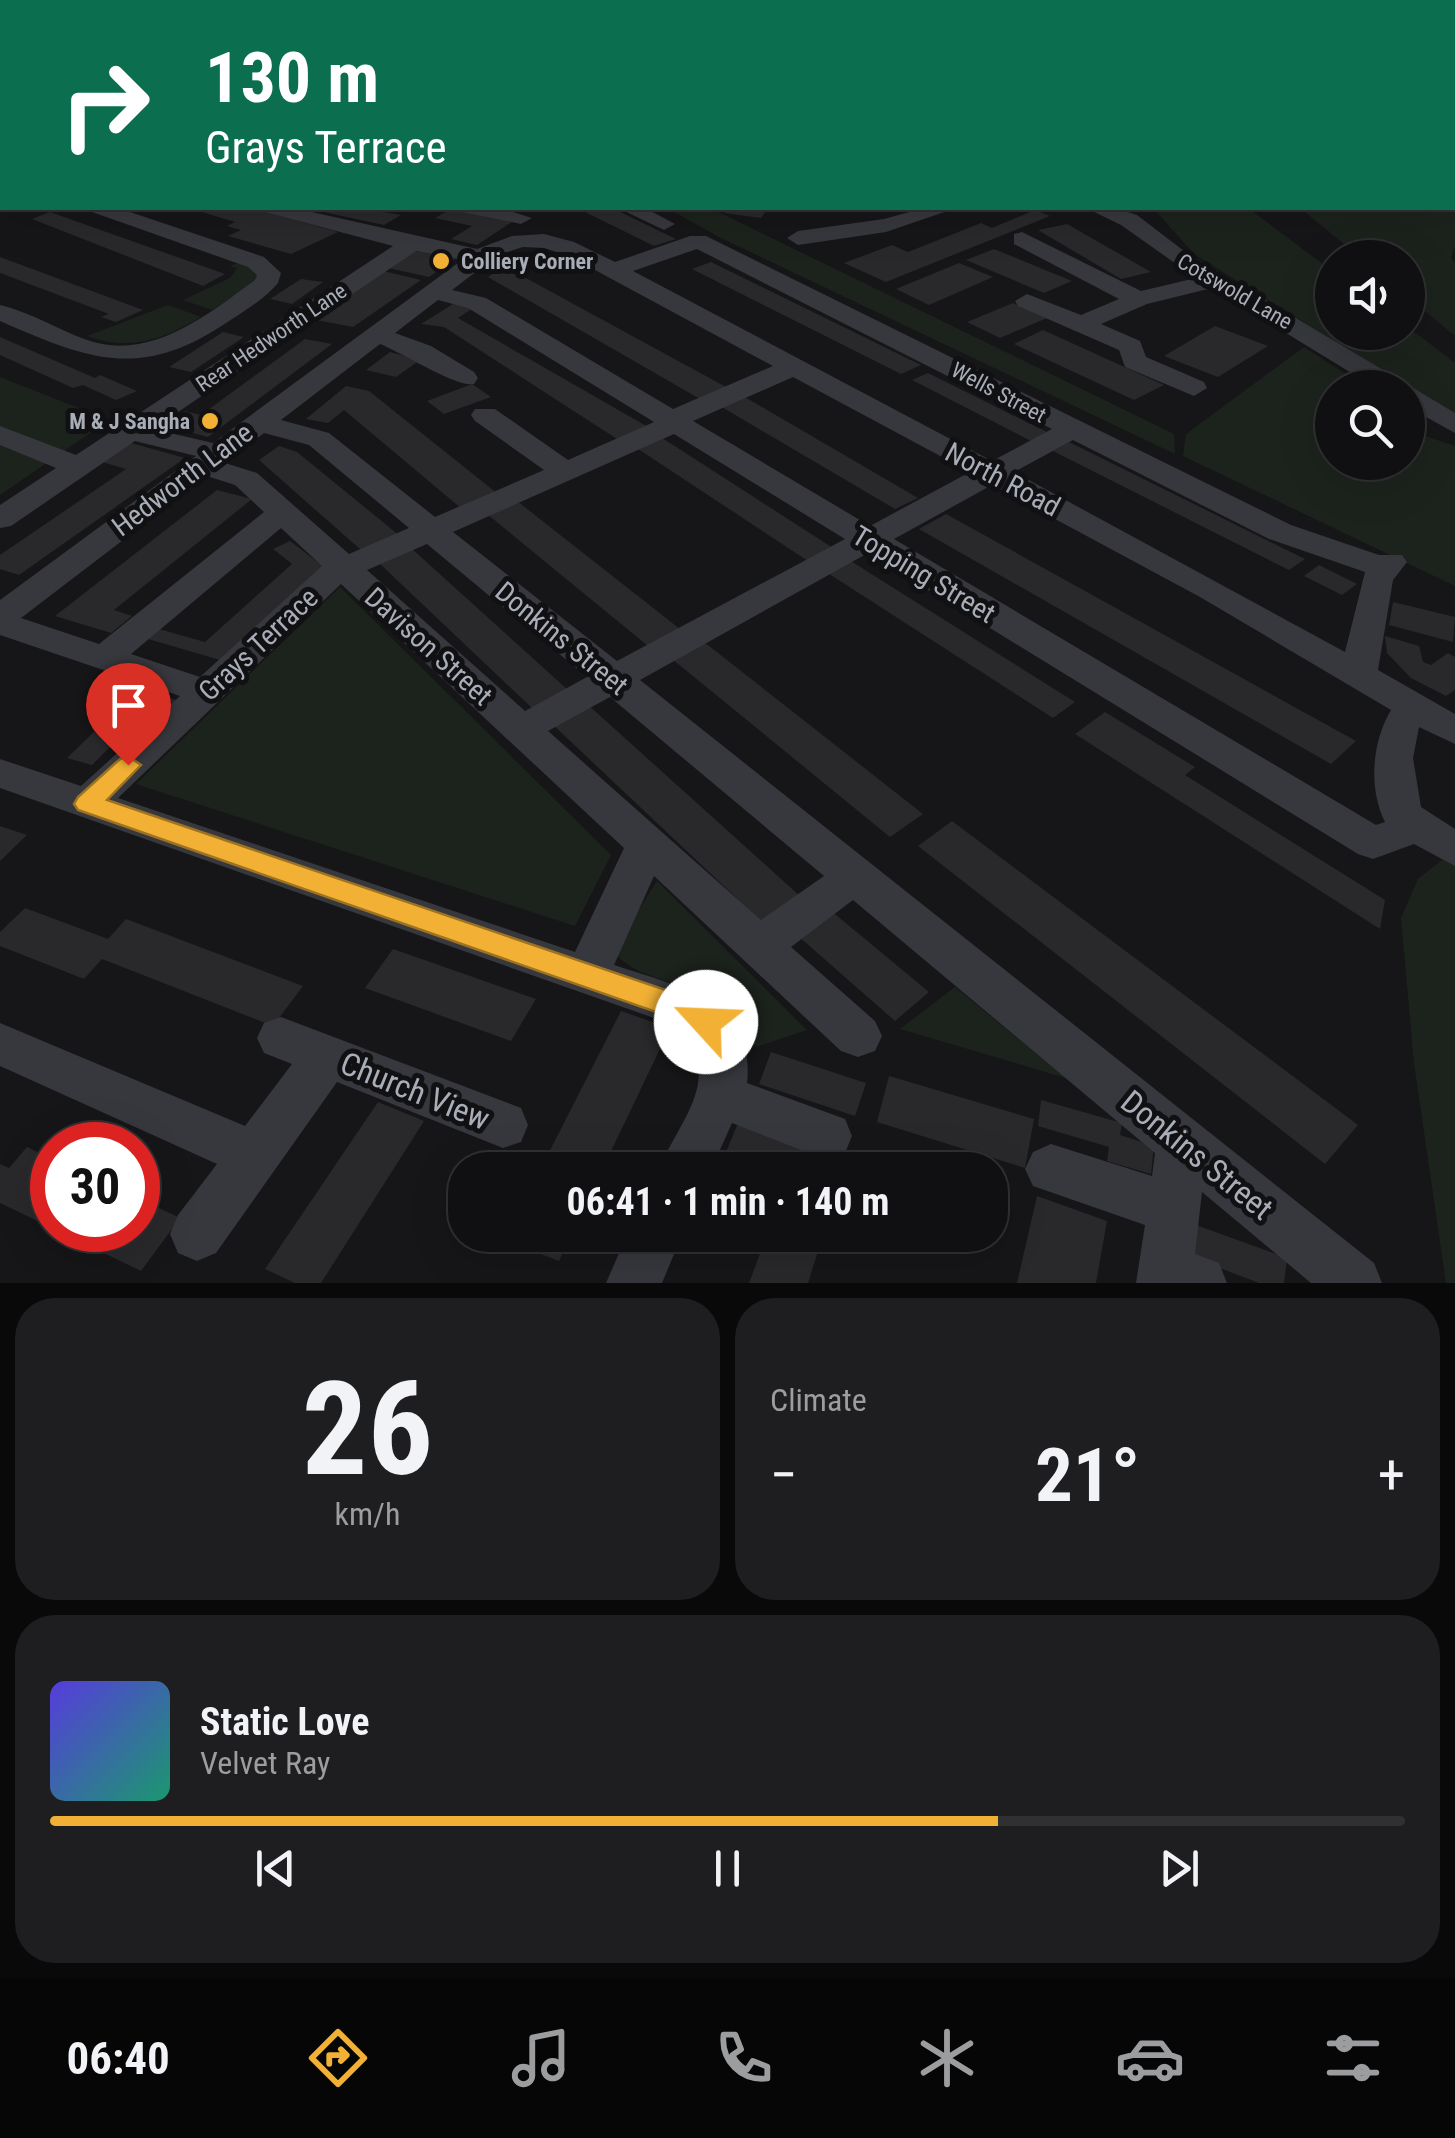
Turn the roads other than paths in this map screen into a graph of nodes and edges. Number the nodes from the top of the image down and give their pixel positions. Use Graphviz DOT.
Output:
graph roads {
  1 [pos="111,210"];
  2 [pos="280,210"];
  3 [pos="489,210"];
  4 [pos="633,210"];
  5 [pos="938,210"];
  6 [pos="806,211"];
  7 [pos="1127,214"];
  8 [pos="664,224"];
  9 [pos="534,226"];
  10 [pos="828,234"];
  11 [pos="798,238"];
  12 [pos="1022,239"];
  13 [pos="412,243"];
  14 [pos="481,257"];
  15 [pos="614,270"];
  16 [pos="1215,280"];
  17 [pos="432,292"];
  18 [pos="1138,300"];
  19 [pos="1027,301"];
  20 [pos="228,311"];
  21 [pos="0,312"];
  22 [pos="1081,324"];
  23 [pos="290,325"];
  24 [pos="370,338"];
  25 [pos="794,367"];
  26 [pos="1366,370"];
  27 [pos="466,378"];
  28 [pos="1194,388"];
  29 [pos="1425,406"];
  30 [pos="485,415"];
  31 [pos="258,422"];
  32 [pos="671,422"];
  33 [pos="1455,425"];
  34 [pos="1072,429"];
  35 [pos="131,432"];
  36 [pos="0,435"];
  37 [pos="209,459"];
  38 [pos="77,466"];
  39 [pos="566,472"];
  40 [pos="991,472"];
  41 [pos="282,512"];
  42 [pos="0,519"];
  43 [pos="430,530"];
  44 [pos="865,539"];
  45 [pos="342,568"];
  46 [pos="6,607"];
  47 [pos="104,658"];
  48 [pos="1358,674"];
  49 [pos="612,679"];
  50 [pos="207,692"];
  51 [pos="1416,708"];
  52 [pos="521,729"];
  53 [pos="1455,731"];
  54 [pos="0,773"];
  55 [pos="88,804"];
  56 [pos="1415,827"];
  57 [pos="648,844"];
  58 [pos="1455,850"];
  59 [pos="855,876"];
  60 [pos="759,946"];
  61 [pos="587,976"];
  62 [pos="858,1036"];
  63 [pos="0,1044"];
  64 [pos="718,1095"];
  65 [pos="502,1126"];
  66 [pos="827,1136"];
  67 [pos="1182,1143"];
  68 [pos="692,1152"];
  69 [pos="254,1155"];
  70 [pos="1051,1170"];
  71 [pos="1174,1209"];
  72 [pos="198,1234"];
  73 [pos="648,1252"];
  74 [pos="1176,1279"];
  75 [pos="634,1283"];
  76 [pos="1354,1283"];
  1 -- 20 [label="street"];
  2 -- 13 [label="street"];
  3 -- 9 [label="street, North Road"];
  4 -- 8 [label="street"];
  5 -- 10 [label="street"];
  6 -- 10 [label="street"];
  7 -- 16 [label="street, Cotswold Lane"];
  9 -- 14 [label="street, Hedworth Lane"];
  9 -- 15 [label="street, North Road"];
  10 -- 11 [label="street"];
  12 -- 18 [label="street"];
  13 -- 14 [label="street"];
  13 -- 23 [label="street, Rear Hedworth Lane"];
  14 -- 17 [label="street, Hedworth Lane"];
  15 -- 25 [label="street, North Road"];
  15 -- 34 [label="street, Wells Street"];
  16 -- 18 [label="street"];
  16 -- 26 [label="street, Cotswold Lane"];
  17 -- 24 [label="street, Hedworth Lane"];
  17 -- 32 [label="street, Topping Street"];
  18 -- 22 [label="street"];
  19 -- 22 [label="street"];
  20 -- 21 [label="street"];
  20 -- 23 [label="street"];
  22 -- 28 [label="street"];
  23 -- 24 [label="street"];
  23 -- 35 [label="street, Rear Hedworth Lane"];
  24 -- 27 [label="street"];
  24 -- 31 [label="street, Hedworth Lane"];
  25 -- 32 [label="street"];
  25 -- 40 [label="street, North Road"];
  29 -- 33 [label="street"];
  30 -- 39 [label="street"];
  31 -- 37 [label="street, Hedworth Lane"];
  31 -- 43 [label="street, Donkins Street"];
  32 -- 39 [label="street, Grays Terrace"];
  32 -- 44 [label="street, Topping Street"];
  34 -- 40 [label="street"];
  34 -- 48 [label="street, Wells Street"];
  35 -- 37 [label="street"];
  35 -- 38 [label="street, Rear Hedworth Lane"];
  36 -- 38 [label="street"];
  37 -- 41 [label="street, Davison Street"];
  37 -- 46 [label="street, Hedworth Lane"];
  38 -- 42 [label="street, Rear Hedworth Lane"];
  39 -- 43 [label="street, Grays Terrace"];
  40 -- 44 [label="street"];
  40 -- 48 [label="street, North Road"];
  41 -- 45 [label="street, Davison Street"];
  41 -- 47 [label="street"];
  43 -- 45 [label="street, Grays Terrace"];
  43 -- 49 [label="street, Donkins Street"];
  44 -- 49 [label="street"];
  44 -- 56 [label="street, Topping Street"];
  45 -- 50 [label="street, Grays Terrace"];
  45 -- 52 [label="street, Davison Street"];
  46 -- 47 [label="street"];
  47 -- 50 [label="street"];
  48 -- 51 [label="street, North Road"];
  49 -- 52 [label="street"];
  49 -- 59 [label="street, Donkins Street"];
  50 -- 55 [label="street, Grays Terrace"];
  51 -- 53 [label="street, North Road"];
  51 -- 56 [label="street"];
  52 -- 57 [label="street, Davison Street"];
  54 -- 55 [label="street"];
  55 -- 61 [label="street"];
  56 -- 58 [label="street"];
  57 -- 60 [label="street, Davison Street"];
  57 -- 61 [label="street"];
  59 -- 60 [label="street"];
  59 -- 67 [label="street, Donkins Street"];
  60 -- 62 [label="street, Davison Street"];
  61 -- 64 [label="street"];
  63 -- 69 [label="street"];
  64 -- 66 [label="street"];
  64 -- 68 [label="street"];
  65 -- 69 [label="street, Church View"];
  67 -- 71 [label="street"];
  67 -- 76 [label="street, Donkins Street"];
  69 -- 72 [label="street, Church View"];
  70 -- 71 [label="street"];
  71 -- 74 [label="street"];
  73 -- 75 [label="street"];
}
